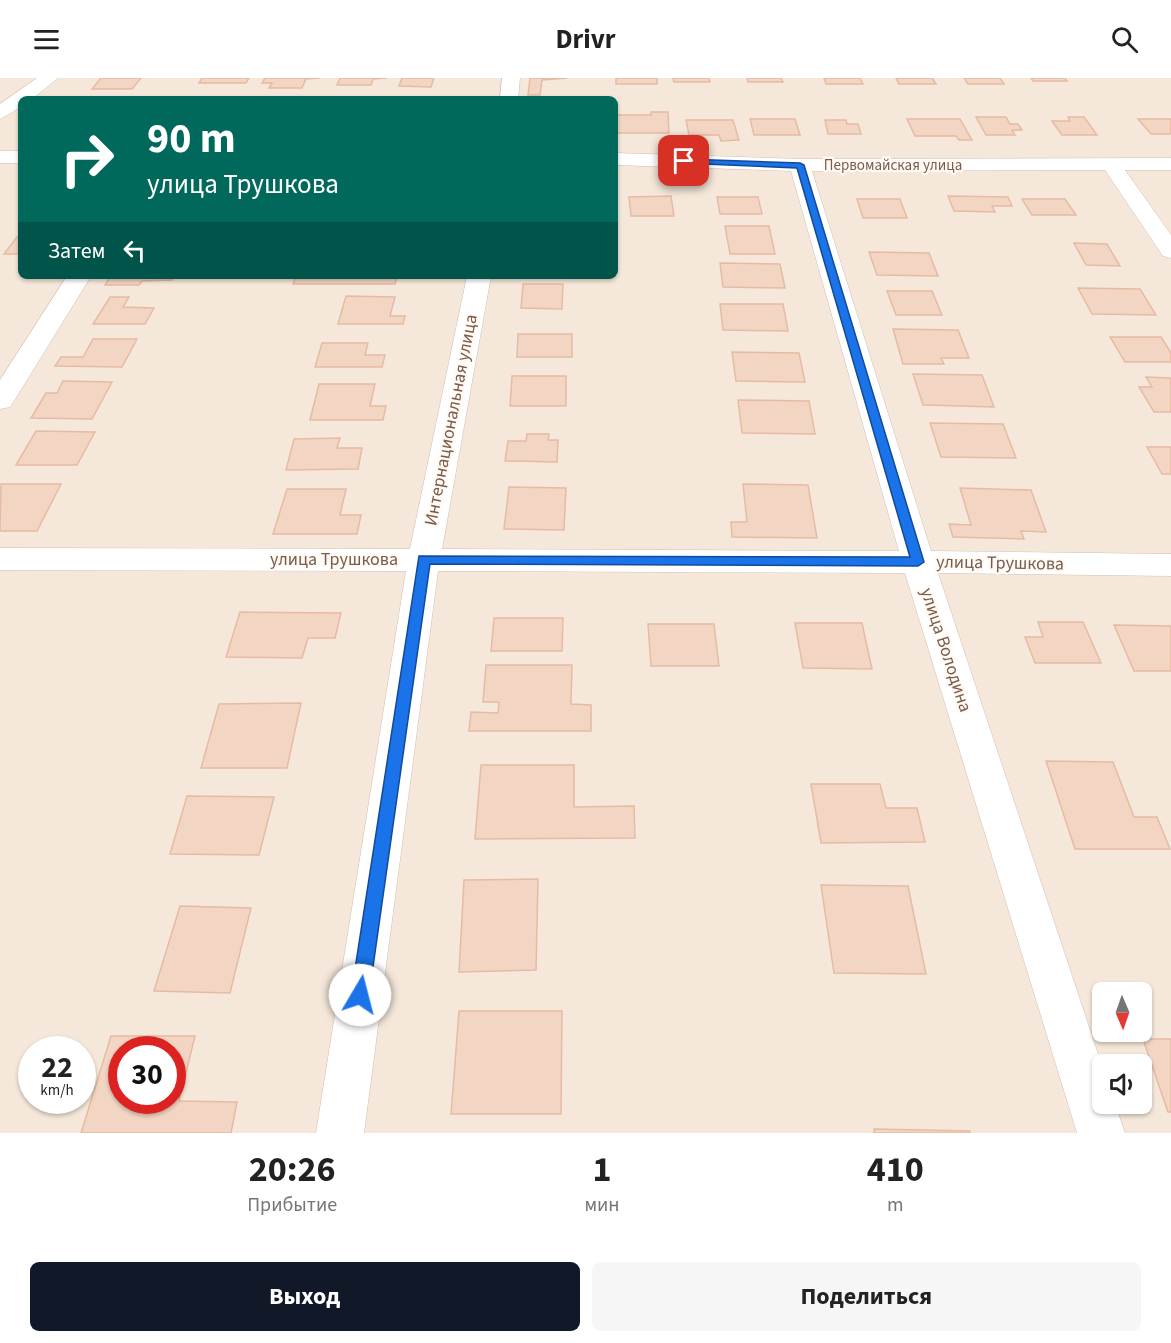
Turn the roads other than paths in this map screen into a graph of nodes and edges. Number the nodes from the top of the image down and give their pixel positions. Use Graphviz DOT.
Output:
graph roads {
  1 [pos="49,78"];
  2 [pos="511,78"];
  3 [pos="24,96"];
  4 [pos="509,96"];
  5 [pos="18,100"];
  6 [pos="0,113"];
  7 [pos="0,157"];
  8 [pos="18,157"];
  9 [pos="618,159"];
  10 [pos="1171,164"];
  11 [pos="800,165"];
  12 [pos="1112,166"];
  13 [pos="1171,251"];
  14 [pos="77,279"];
  15 [pos="478,279"];
  16 [pos="0,401"];
  17 [pos="0,559"];
  18 [pos="424,559"];
  19 [pos="918,562"];
  20 [pos="1171,565"];
  21 [pos="340,1133"];
  22 [pos="1101,1133"];
  1 -- 3 [label="street"];
  2 -- 4 [label="street"];
  5 -- 6 [label="street"];
  7 -- 8 [label="street"];
  9 -- 11 [label="street, Первомайская улица"];
  10 -- 12 [label="street, Первомайская улица"];
  11 -- 12 [label="street, Первомайская улица"];
  11 -- 19 [label="street, улица Володина"];
  12 -- 13 [label="street"];
  14 -- 16 [label="street"];
  15 -- 18 [label="street, Интернациональная улица"];
  17 -- 18 [label="street, улица Трушкова"];
  18 -- 19 [label="street, улица Трушкова"];
  18 -- 21 [label="street, Интернациональная улица"];
  19 -- 20 [label="street, улица Трушкова"];
  19 -- 22 [label="street, улица Володина"];
}
